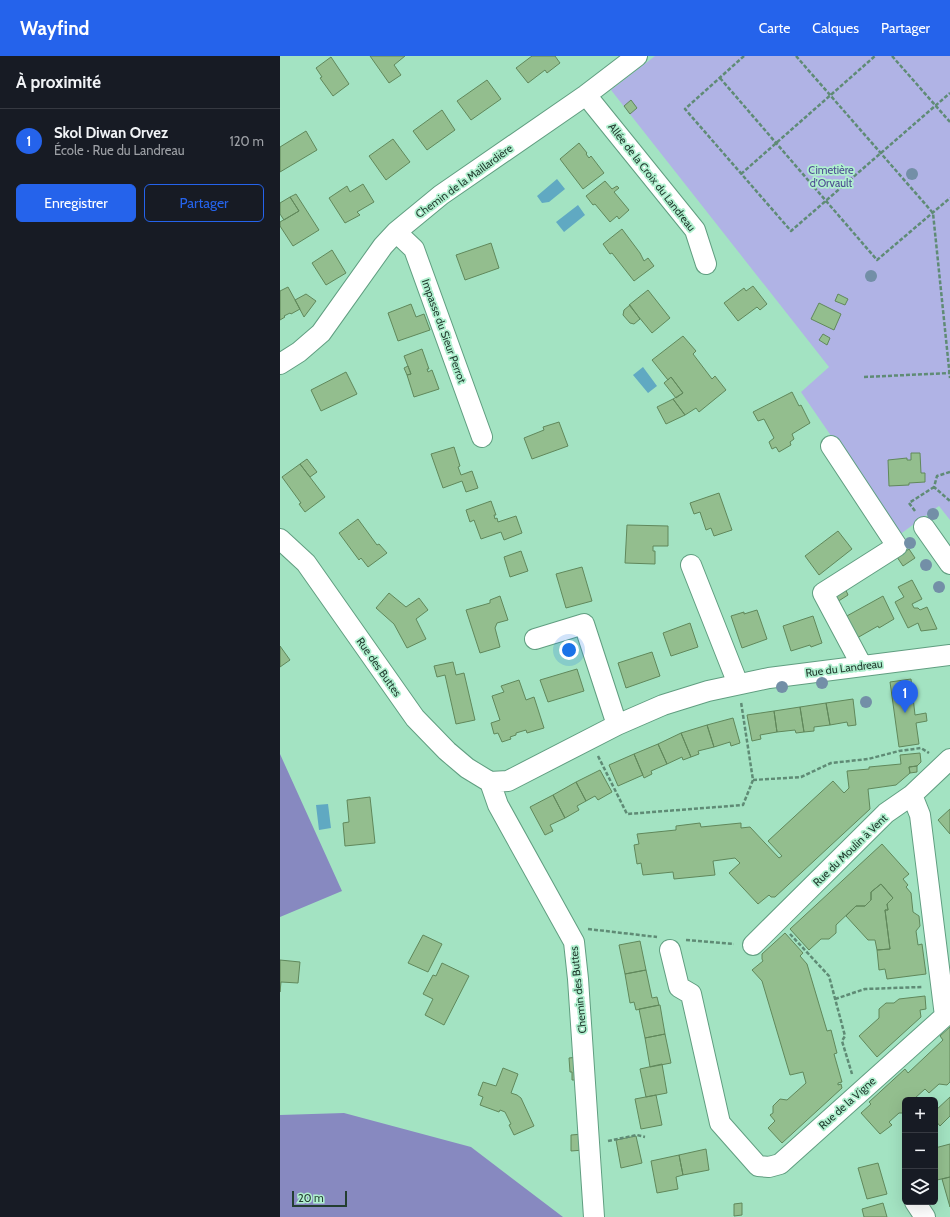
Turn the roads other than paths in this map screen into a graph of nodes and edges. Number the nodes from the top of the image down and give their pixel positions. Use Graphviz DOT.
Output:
graph roads {
  1 [pos="637,56"];
  2 [pos="586,95"];
  3 [pos="396,232"];
  4 [pos="706,264"];
  5 [pos="280,364"];
  6 [pos="482,437"];
  7 [pos="830,446"];
  8 [pos="924,527"];
  9 [pos="280,539"];
  10 [pos="950,564"];
  11 [pos="691,566"];
  12 [pos="535,639"];
  13 [pos="950,655"];
  14 [pos="862,666"];
  15 [pos="738,684"];
  16 [pos="617,725"];
  17 [pos="948,760"];
  18 [pos="490,782"];
  19 [pos="912,795"];
  20 [pos="753,945"];
  21 [pos="670,950"];
  22 [pos="945,982"];
  23 [pos="917,1205"];
  24 [pos="594,1217"];
  25 [pos="925,1217"];
  1 -- 2 [label="street, Chemin de la Maillardière"];
  2 -- 3 [label="street, Chemin de la Maillardière"];
  2 -- 4 [label="street, Allée de la Croix du Landreau"];
  3 -- 5 [label="street, Chemin de la Maillardière"];
  3 -- 6 [label="street, Impasse du Sieur Perrot"];
  7 -- 14 [label="street"];
  8 -- 10 [label="street"];
  9 -- 18 [label="street, Rue des Buttes"];
  11 -- 15 [label="street"];
  12 -- 16 [label="street"];
  13 -- 14 [label="street, Rue du Landreau"];
  14 -- 15 [label="street, Rue du Landreau"];
  15 -- 16 [label="street, Rue du Landreau"];
  16 -- 18 [label="street, Rue du Landreau"];
  17 -- 19 [label="street, Rue du Moulin à Vent"];
  18 -- 24 [label="street, Chemin des Buttes"];
  19 -- 20 [label="street, Rue du Moulin à Vent"];
  19 -- 22 [label="street, Rue de la Vigne"];
  21 -- 22 [label="street, Rue de la Vigne"];
  23 -- 25 [label="street"];
}
